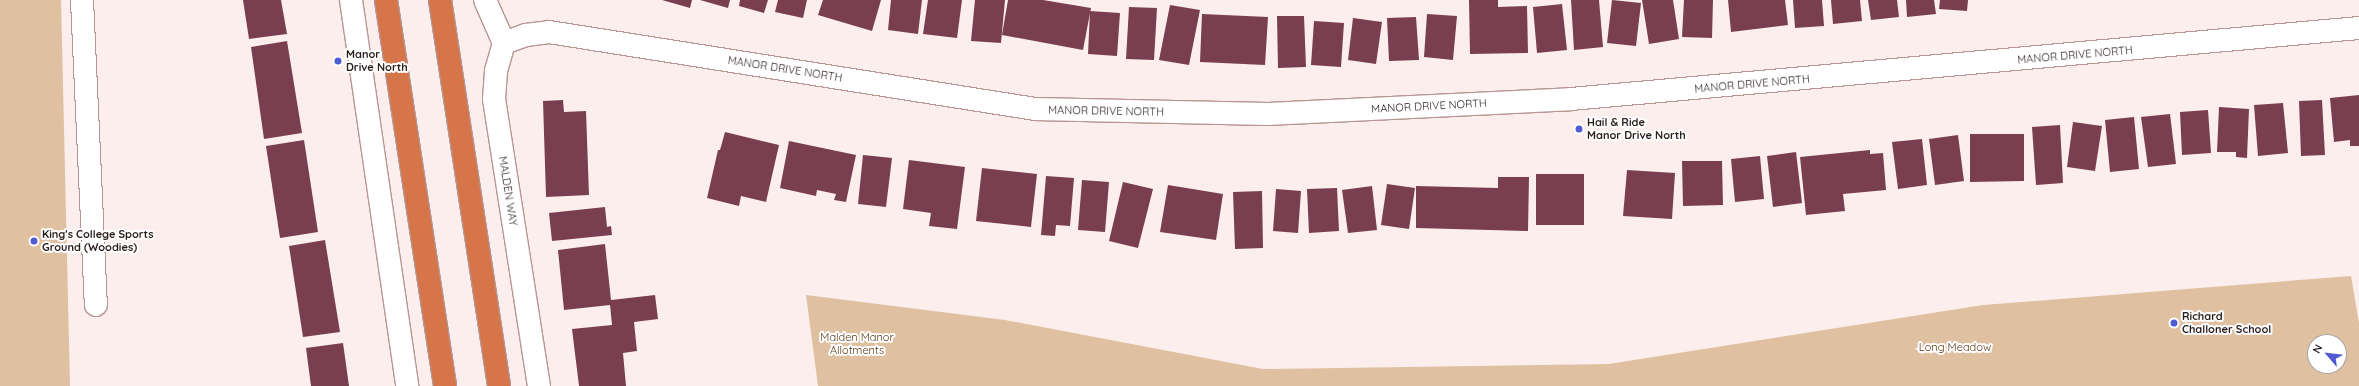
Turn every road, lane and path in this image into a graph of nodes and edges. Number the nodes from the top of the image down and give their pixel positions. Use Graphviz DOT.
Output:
graph roads {
  1 [pos="82,0"];
  2 [pos="351,0"];
  3 [pos="386,0"];
  4 [pos="440,0"];
  5 [pos="485,0"];
  6 [pos="2359,28"];
  7 [pos="504,43"];
  8 [pos="96,305"];
  9 [pos="407,386"];
  10 [pos="445,386"];
  11 [pos="499,386"];
  12 [pos="539,386"];
  1 -- 8 [label="street"];
  2 -- 9 [label="street"];
  3 -- 10 [label="highway"];
  4 -- 11 [label="highway"];
  5 -- 7 [label="street"];
  6 -- 7 [label="street, MANOR DRIVE NORTH"];
  7 -- 12 [label="street, MALDEN WAY"];
}
